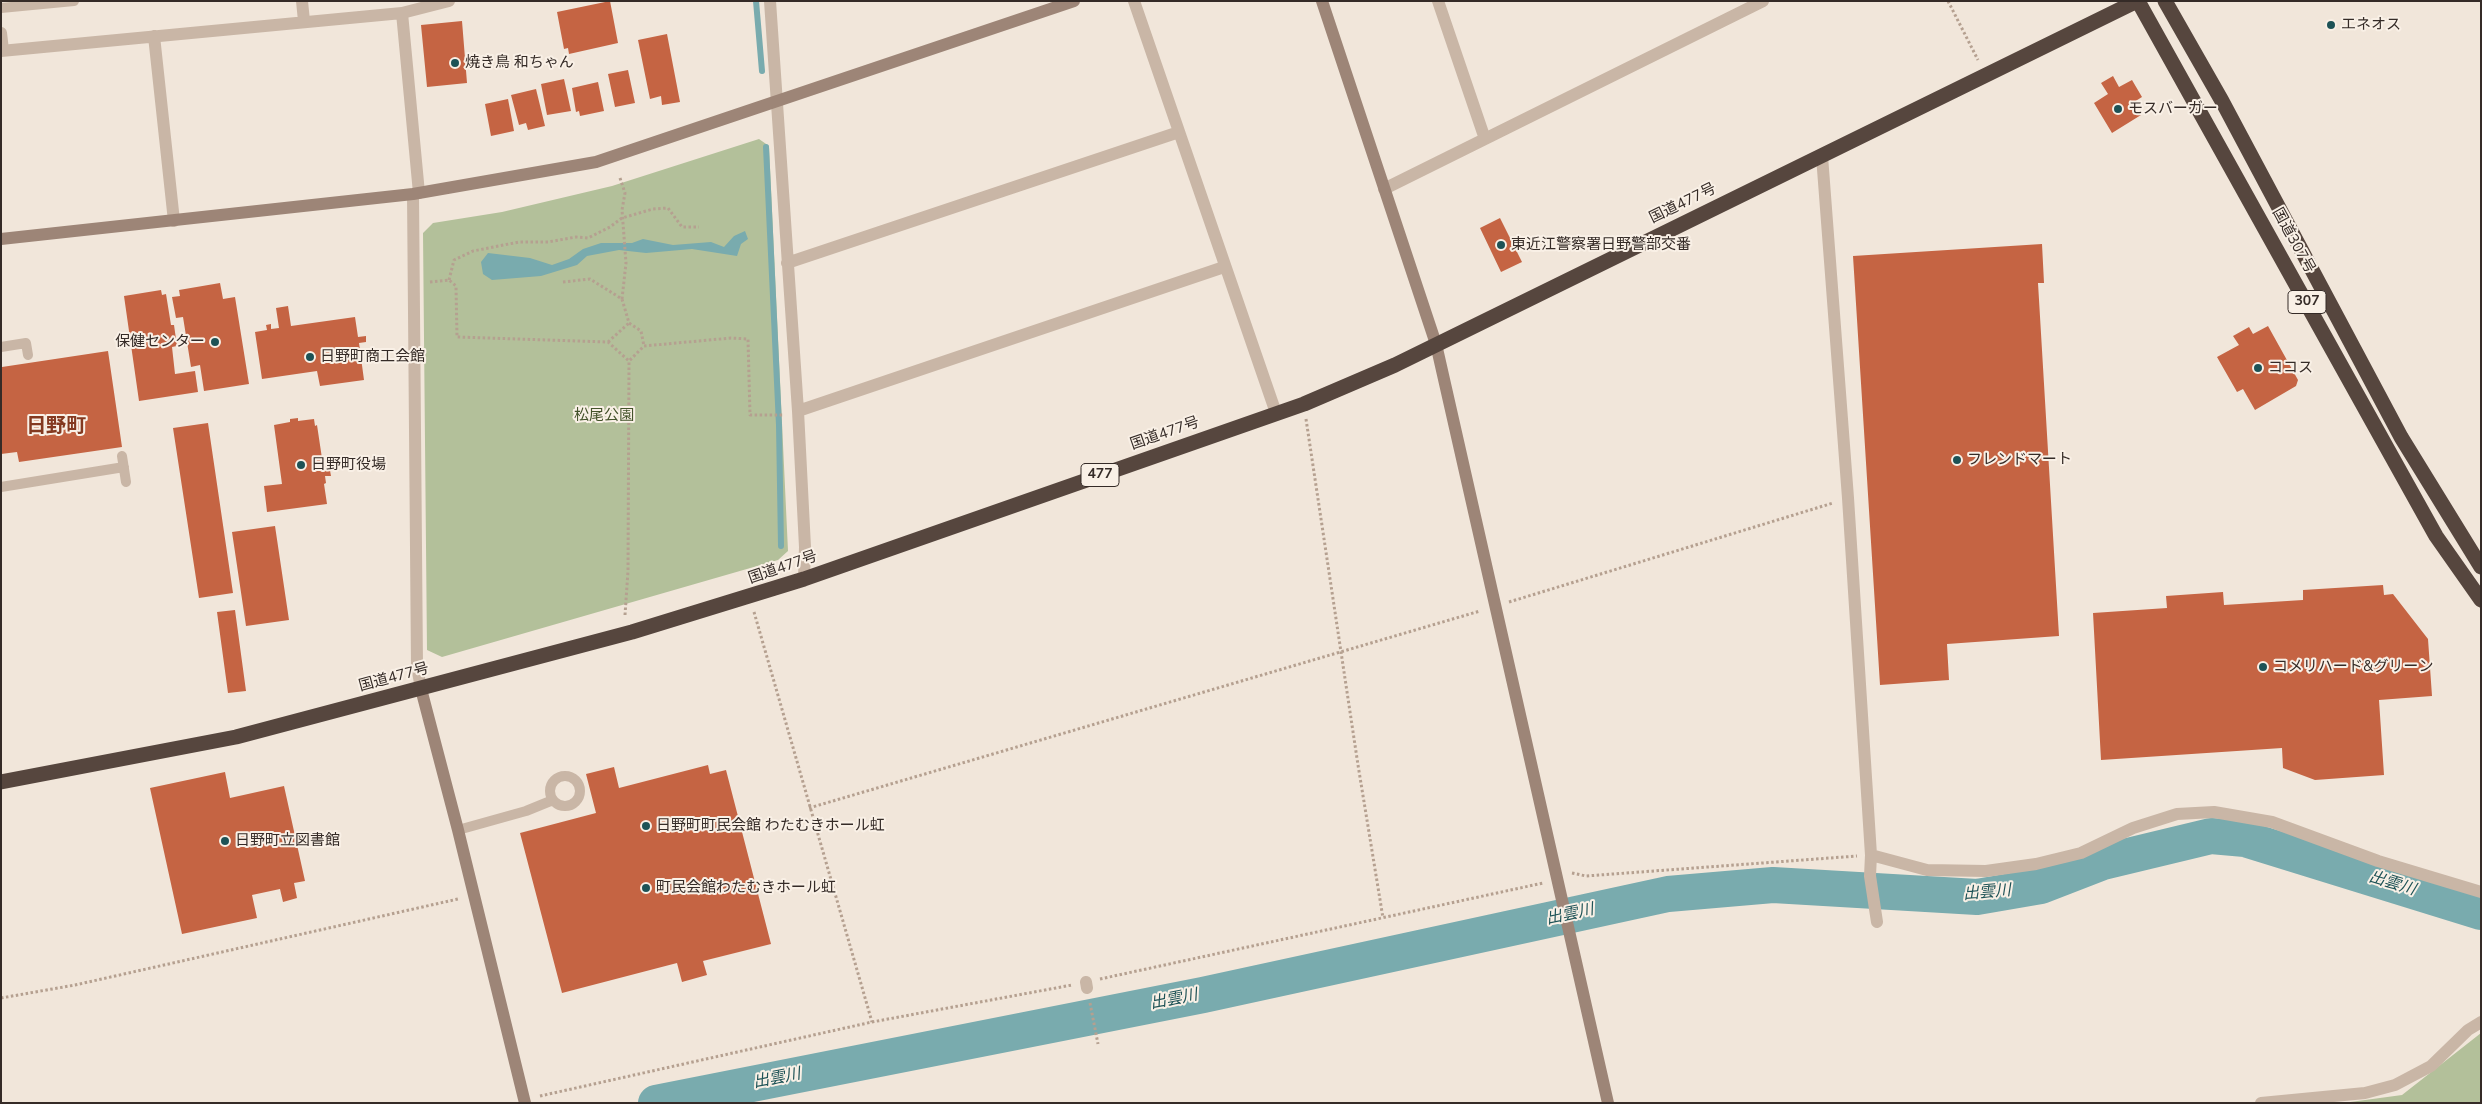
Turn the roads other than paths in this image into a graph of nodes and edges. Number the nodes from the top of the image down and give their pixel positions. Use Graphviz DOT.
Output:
graph roads {
  1 [pos="74,1"];
  2 [pos="302,1"];
  3 [pos="449,1"];
  4 [pos="770,1"];
  5 [pos="1074,1"];
  6 [pos="1134,1"];
  7 [pos="1322,1"];
  8 [pos="1763,1"];
  9 [pos="2138,1"];
  10 [pos="2165,1"];
  11 [pos="1441,2"];
  12 [pos="26,4"];
  13 [pos="1,8"];
  14 [pos="402,13"];
  15 [pos="304,21"];
  16 [pos="1,34"];
  17 [pos="154,36"];
  18 [pos="2,50"];
  19 [pos="778,100"];
  20 [pos="1179,132"];
  21 [pos="1485,139"];
  22 [pos="1822,156"];
  23 [pos="1384,189"];
  24 [pos="416,193"];
  25 [pos="174,221"];
  26 [pos="1,239"];
  27 [pos="788,263"];
  28 [pos="1224,267"];
  29 [pos="1436,344"];
  30 [pos="1,347"];
  31 [pos="28,355"];
  32 [pos="798,411"];
  33 [pos="1276,413"];
  34 [pos="122,456"];
  35 [pos="124,467"];
  36 [pos="126,482"];
  37 [pos="1,487"];
  38 [pos="2481,567"];
  39 [pos="804,579"];
  40 [pos="2481,600"];
  41 [pos="421,689"];
  42 [pos="1,782"];
  43 [pos="553,800"];
  44 [pos="458,830"];
  45 [pos="1871,855"];
  46 [pos="2481,892"];
  47 [pos="1877,922"];
  48 [pos="2481,1022"];
  49 [pos="524,1101"];
  50 [pos="1608,1103"];
  51 [pos="2261,1103"];
  1 -- 12 [label="lane"];
  2 -- 15 [label="street"];
  3 -- 14 [label="street"];
  4 -- 19 [label="street"];
  5 -- 19 [label="street"];
  6 -- 20 [label="street"];
  7 -- 23 [label="street"];
  8 -- 21 [label="street"];
  9 -- 22 [label="highway, 国道477号 / 477"];
  9 -- 40 [label="highway, 国道307号 / 307"];
  10 -- 38 [label="highway, 国道307号 / 307"];
  11 -- 21 [label="street"];
  12 -- 13 [label="lane"];
  14 -- 15 [label="street"];
  14 -- 24 [label="street"];
  15 -- 17 [label="street"];
  16 -- 18 [label="street"];
  17 -- 18 [label="street"];
  17 -- 25 [label="street"];
  19 -- 24 [label="street"];
  19 -- 27 [label="street"];
  20 -- 27 [label="street"];
  20 -- 28 [label="street"];
  21 -- 23 [label="street"];
  22 -- 29 [label="highway, 国道477号 / 477"];
  22 -- 45 [label="street"];
  23 -- 29 [label="street"];
  24 -- 25 [label="street"];
  24 -- 41 [label="street"];
  25 -- 26 [label="street"];
  27 -- 32 [label="street"];
  28 -- 32 [label="street"];
  28 -- 33 [label="street"];
  29 -- 33 [label="highway, 国道477号 / 477"];
  29 -- 50 [label="street"];
  30 -- 31 [label="lane"];
  32 -- 39 [label="street"];
  33 -- 39 [label="highway, 国道477号 / 477"];
  34 -- 35 [label="lane"];
  35 -- 36 [label="lane"];
  35 -- 37 [label="lane"];
  39 -- 41 [label="highway, 国道477号 / 477"];
  41 -- 42 [label="highway, 国道477号 / 477"];
  41 -- 44 [label="street"];
  43 -- 44 [label="lane"];
  44 -- 49 [label="street"];
  45 -- 46 [label="street"];
  45 -- 47 [label="street"];
  48 -- 51 [label="street"];
}
